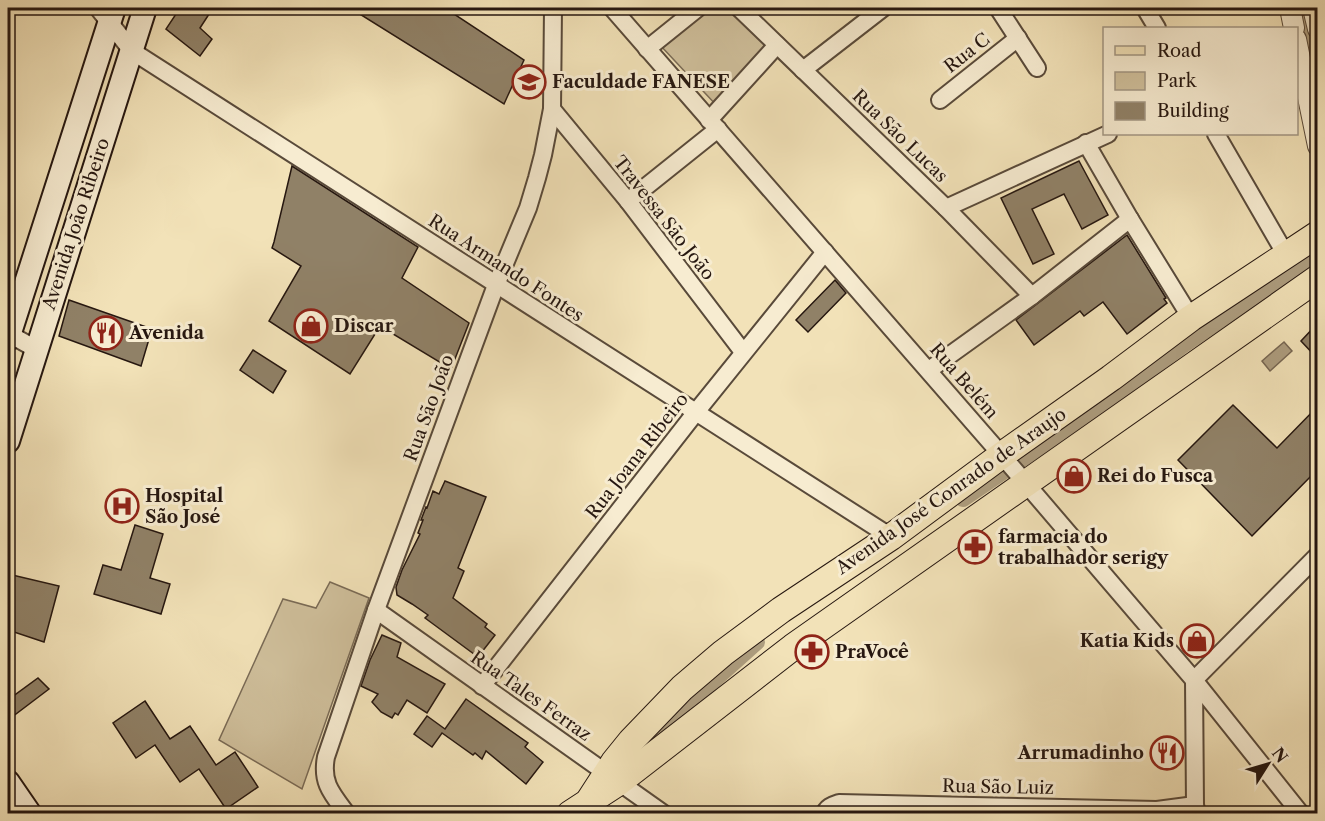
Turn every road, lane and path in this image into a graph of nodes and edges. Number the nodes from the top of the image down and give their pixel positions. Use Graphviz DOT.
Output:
graph roads {
  1 [pos="145,8"];
  2 [pos="553,8"];
  3 [pos="612,8"];
  4 [pos="698,8"];
  5 [pos="739,8"];
  6 [pos="883,8"];
  7 [pos="998,8"];
  8 [pos="1145,8"];
  9 [pos="1290,8"];
  10 [pos="1313,8"];
  11 [pos="107,13"];
  12 [pos="1155,27"];
  13 [pos="1294,27"];
  14 [pos="1317,29"];
  15 [pos="1018,38"];
  16 [pos="777,45"];
  17 [pos="647,49"];
  18 [pos="1298,49"];
  19 [pos="132,51"];
  20 [pos="1037,68"];
  21 [pos="803,70"];
  22 [pos="940,100"];
  23 [pos="552,109"];
  24 [pos="714,124"];
  25 [pos="1106,135"];
  26 [pos="1217,135"];
  27 [pos="1086,144"];
  28 [pos="1317,146"];
  29 [pos="628,201"];
  30 [pos="946,208"];
  31 [pos="1130,219"];
  32 [pos="1317,234"];
  33 [pos="825,252"];
  34 [pos="1286,255"];
  35 [pos="1317,278"];
  36 [pos="496,285"];
  37 [pos="1032,296"];
  38 [pos="1191,318"];
  39 [pos="8,335"];
  40 [pos="36,349"];
  41 [pos="744,352"];
  42 [pos="929,370"];
  43 [pos="1113,379"];
  44 [pos="1152,390"];
  45 [pos="696,412"];
  46 [pos="8,441"];
  47 [pos="1004,457"];
  48 [pos="1023,481"];
  49 [pos="891,537"];
  50 [pos="1317,555"];
  51 [pos="376,610"];
  52 [pos="1194,680"];
  53 [pos="483,686"];
  54 [pos="613,777"];
  55 [pos="8,782"];
  56 [pos="1196,809"];
  57 [pos="1158,812"];
  58 [pos="30,813"];
  59 [pos="346,813"];
  60 [pos="570,813"];
  61 [pos="664,813"];
  62 [pos="825,813"];
  63 [pos="1301,813"];
  1 -- 19 [label="main road, Avenida João Ribeiro"];
  2 -- 23 [label="street, Rua São João"];
  3 -- 17 [label="street, Rua Belém"];
  4 -- 17 [label="street"];
  5 -- 16 [label="street, Rua São Lucas"];
  6 -- 21 [label="street"];
  7 -- 15 [label="street"];
  8 -- 12 [label="street"];
  9 -- 13 [label="street"];
  10 -- 14 [label="street"];
  11 -- 19 [label="street, Rua Armando Fontes"];
  11 -- 39 [label="main road, Avenida João Ribeiro"];
  15 -- 20 [label="street"];
  15 -- 22 [label="street, Rua C"];
  16 -- 21 [label="street, Rua São Lucas"];
  16 -- 24 [label="street"];
  17 -- 24 [label="street, Rua Belém"];
  18 -- 28 [label="street"];
  19 -- 36 [label="street, Rua Armando Fontes"];
  19 -- 40 [label="main road, Avenida João Ribeiro"];
  21 -- 30 [label="street, Rua São Lucas"];
  23 -- 29 [label="street, Travessa São João"];
  23 -- 36 [label="street, Rua São João"];
  24 -- 29 [label="street"];
  24 -- 33 [label="street, Rua Belém"];
  25 -- 27 [label="street"];
  26 -- 34 [label="street"];
  27 -- 30 [label="street"];
  27 -- 31 [label="street"];
  29 -- 41 [label="street, Travessa São João"];
  30 -- 37 [label="street, Rua São Lucas"];
  31 -- 37 [label="street"];
  31 -- 38 [label="street"];
  32 -- 34 [label="main road, Avenida José Conrado de Araujo"];
  33 -- 41 [label="street, Rua Joana Ribeiro"];
  33 -- 42 [label="street, Rua Belém"];
  34 -- 38 [label="main road, Avenida José Conrado de Araujo"];
  35 -- 44 [label="main road, Avenida José Conrado de Araujo"];
  36 -- 45 [label="street, Rua Armando Fontes"];
  36 -- 51 [label="street, Rua São João"];
  37 -- 42 [label="street"];
  38 -- 43 [label="main road, Avenida José Conrado de Araujo"];
  39 -- 40 [label="street"];
  40 -- 46 [label="main road, Avenida João Ribeiro"];
  41 -- 45 [label="street, Rua Joana Ribeiro"];
  42 -- 47 [label="street, Rua Belém"];
  43 -- 44 [label="main road"];
  43 -- 47 [label="main road, Avenida José Conrado de Araujo"];
  44 -- 48 [label="main road, Avenida José Conrado de Araujo"];
  45 -- 49 [label="street, Rua Armando Fontes"];
  45 -- 53 [label="street, Rua Joana Ribeiro"];
  47 -- 48 [label="street, Rua Belém"];
  47 -- 49 [label="main road, Avenida José Conrado de Araujo"];
  48 -- 52 [label="street, Rua Belém"];
  48 -- 54 [label="main road, Avenida José Conrado de Araujo"];
  49 -- 54 [label="main road, Avenida José Conrado de Araujo"];
  50 -- 52 [label="street"];
  51 -- 53 [label="street, Rua Tales Ferraz"];
  51 -- 59 [label="street, Rua São João"];
  52 -- 56 [label="street"];
  52 -- 63 [label="street, Rua Belém"];
  53 -- 54 [label="street, Rua Tales Ferraz"];
  54 -- 60 [label="main road"];
  54 -- 61 [label="street, Rua Tales Ferraz"];
  55 -- 58 [label="main road"];
  56 -- 57 [label="street, Rua São Luiz"];
  57 -- 62 [label="street, Rua São Luiz"];
}
